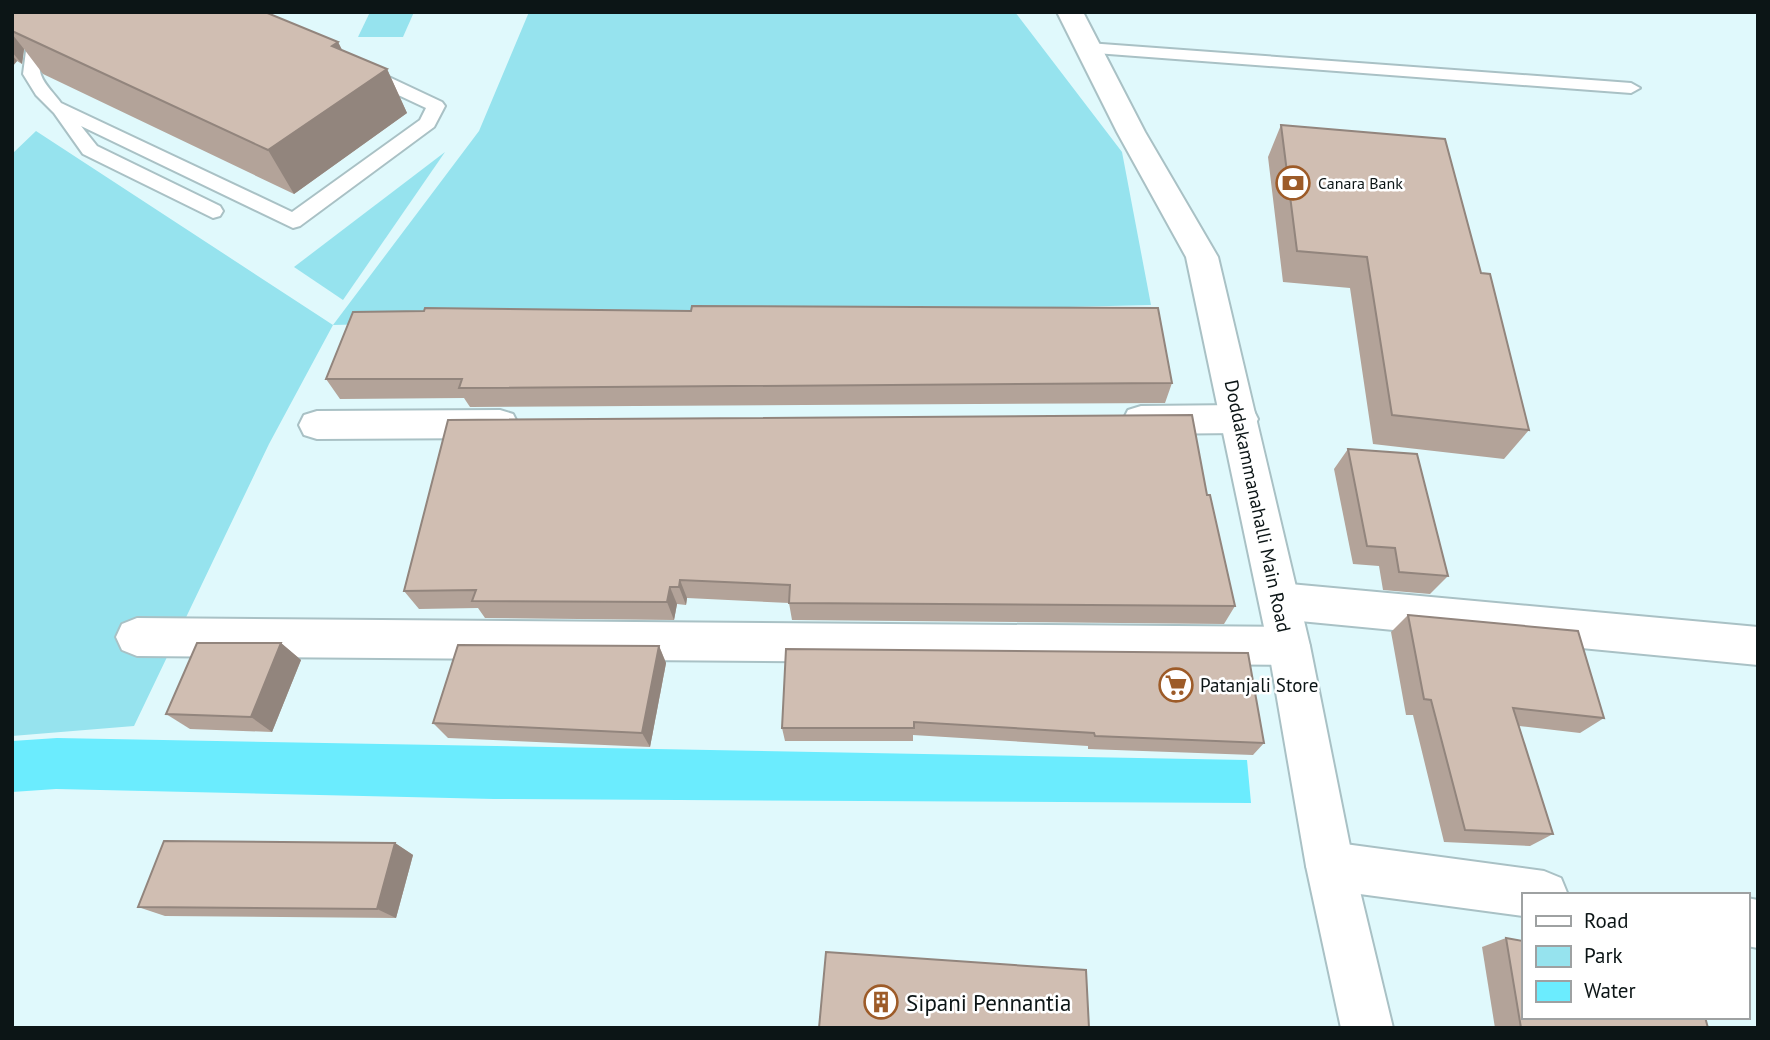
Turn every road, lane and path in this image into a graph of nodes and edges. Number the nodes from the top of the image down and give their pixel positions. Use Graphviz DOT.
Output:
graph roads {
  1 [pos="55,12"];
  2 [pos="1070,12"];
  3 [pos="1088,48"];
  4 [pos="348,65"];
  5 [pos="1631,88"];
  6 [pos="55,107"];
  7 [pos="213,211"];
  8 [pos="1240,419"];
  9 [pos="1114,420"];
  10 [pos="527,423"];
  11 [pos="317,425"];
  12 [pos="1279,601"];
  13 [pos="137,637"];
  14 [pos="1289,646"];
  15 [pos="1758,646"];
  16 [pos="1330,866"];
  17 [pos="1529,893"];
  18 [pos="1367,1028"];
  1 -- 6 [label="lane"];
  2 -- 3 [label="street, Doddakammanahalli Main Road"];
  3 -- 5 [label="lane"];
  3 -- 8 [label="street, Doddakammanahalli Main Road"];
  4 -- 6 [label="lane"];
  6 -- 7 [label="lane"];
  8 -- 9 [label="street"];
  8 -- 12 [label="street, Doddakammanahalli Main Road"];
  10 -- 11 [label="street"];
  12 -- 14 [label="street, Doddakammanahalli Main Road"];
  12 -- 15 [label="street"];
  13 -- 14 [label="street"];
  14 -- 16 [label="street, Doddakammanahalli Main Road"];
  16 -- 17 [label="street"];
  16 -- 18 [label="street, Doddakammanahalli Main Road"];
}
